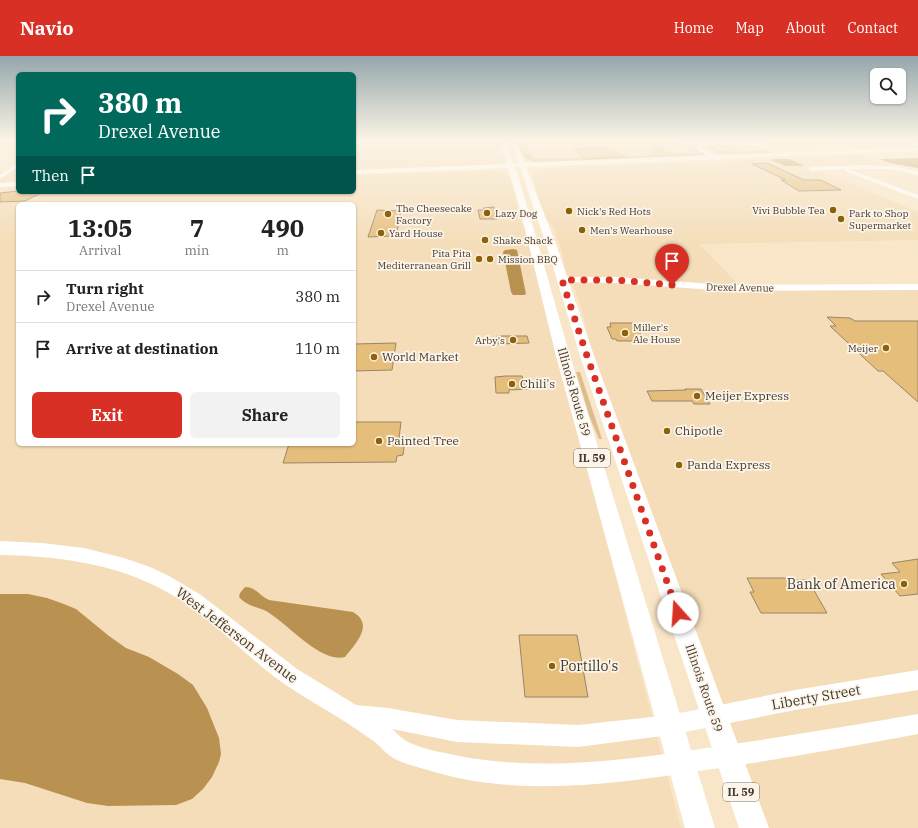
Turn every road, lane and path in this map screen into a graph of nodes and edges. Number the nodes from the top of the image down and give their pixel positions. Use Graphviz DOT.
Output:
graph roads {
  1 [pos="514,176"];
  2 [pos="526,176"];
  3 [pos="863,176"];
  4 [pos="16,185"];
  5 [pos="0,186"];
  6 [pos="918,197"];
  7 [pos="524,210"];
  8 [pos="527,222"];
  9 [pos="543,224"];
  10 [pos="552,247"];
  11 [pos="562,280"];
  12 [pos="918,287"];
  13 [pos="0,548"];
  14 [pos="918,680"];
  15 [pos="352,715"];
  16 [pos="714,717"];
  17 [pos="918,724"];
  18 [pos="670,725"];
  19 [pos="728,756"];
  20 [pos="681,763"];
  21 [pos="700,828"];
  22 [pos="754,828"];
  1 -- 7 [label="main road, Illinois Route 59 / IL 59"];
  2 -- 9 [label="main road, Illinois Route 59 / IL 59"];
  3 -- 6 [label="street"];
  4 -- 5 [label="main road"];
  7 -- 8 [label="main road, Illinois Route 59 / IL 59"];
  7 -- 9 [label="main road, IL 59"];
  8 -- 10 [label="main road, IL 59"];
  8 -- 18 [label="main road, Illinois Route 59 / IL 59"];
  9 -- 10 [label="main road, Illinois Route 59 / IL 59"];
  10 -- 11 [label="main road, Illinois Route 59 / IL 59"];
  11 -- 12 [label="street, Drexel Avenue"];
  11 -- 16 [label="main road, Illinois Route 59 / IL 59"];
  13 -- 15 [label="street, West Jefferson Avenue"];
  14 -- 16 [label="street, Liberty Street"];
  15 -- 18 [label="street, West Jefferson Avenue"];
  15 -- 20 [label="street, West Jefferson Avenue"];
  16 -- 18 [label="street, West Jefferson Avenue"];
  16 -- 19 [label="main road, Illinois Route 59 / IL 59"];
  17 -- 19 [label="street"];
  18 -- 20 [label="main road, Illinois Route 59 / IL 59"];
  19 -- 20 [label="street, West Jefferson Avenue"];
  19 -- 22 [label="main road, Illinois Route 59 / IL 59"];
  20 -- 21 [label="main road, Illinois Route 59 / IL 59"];
}
